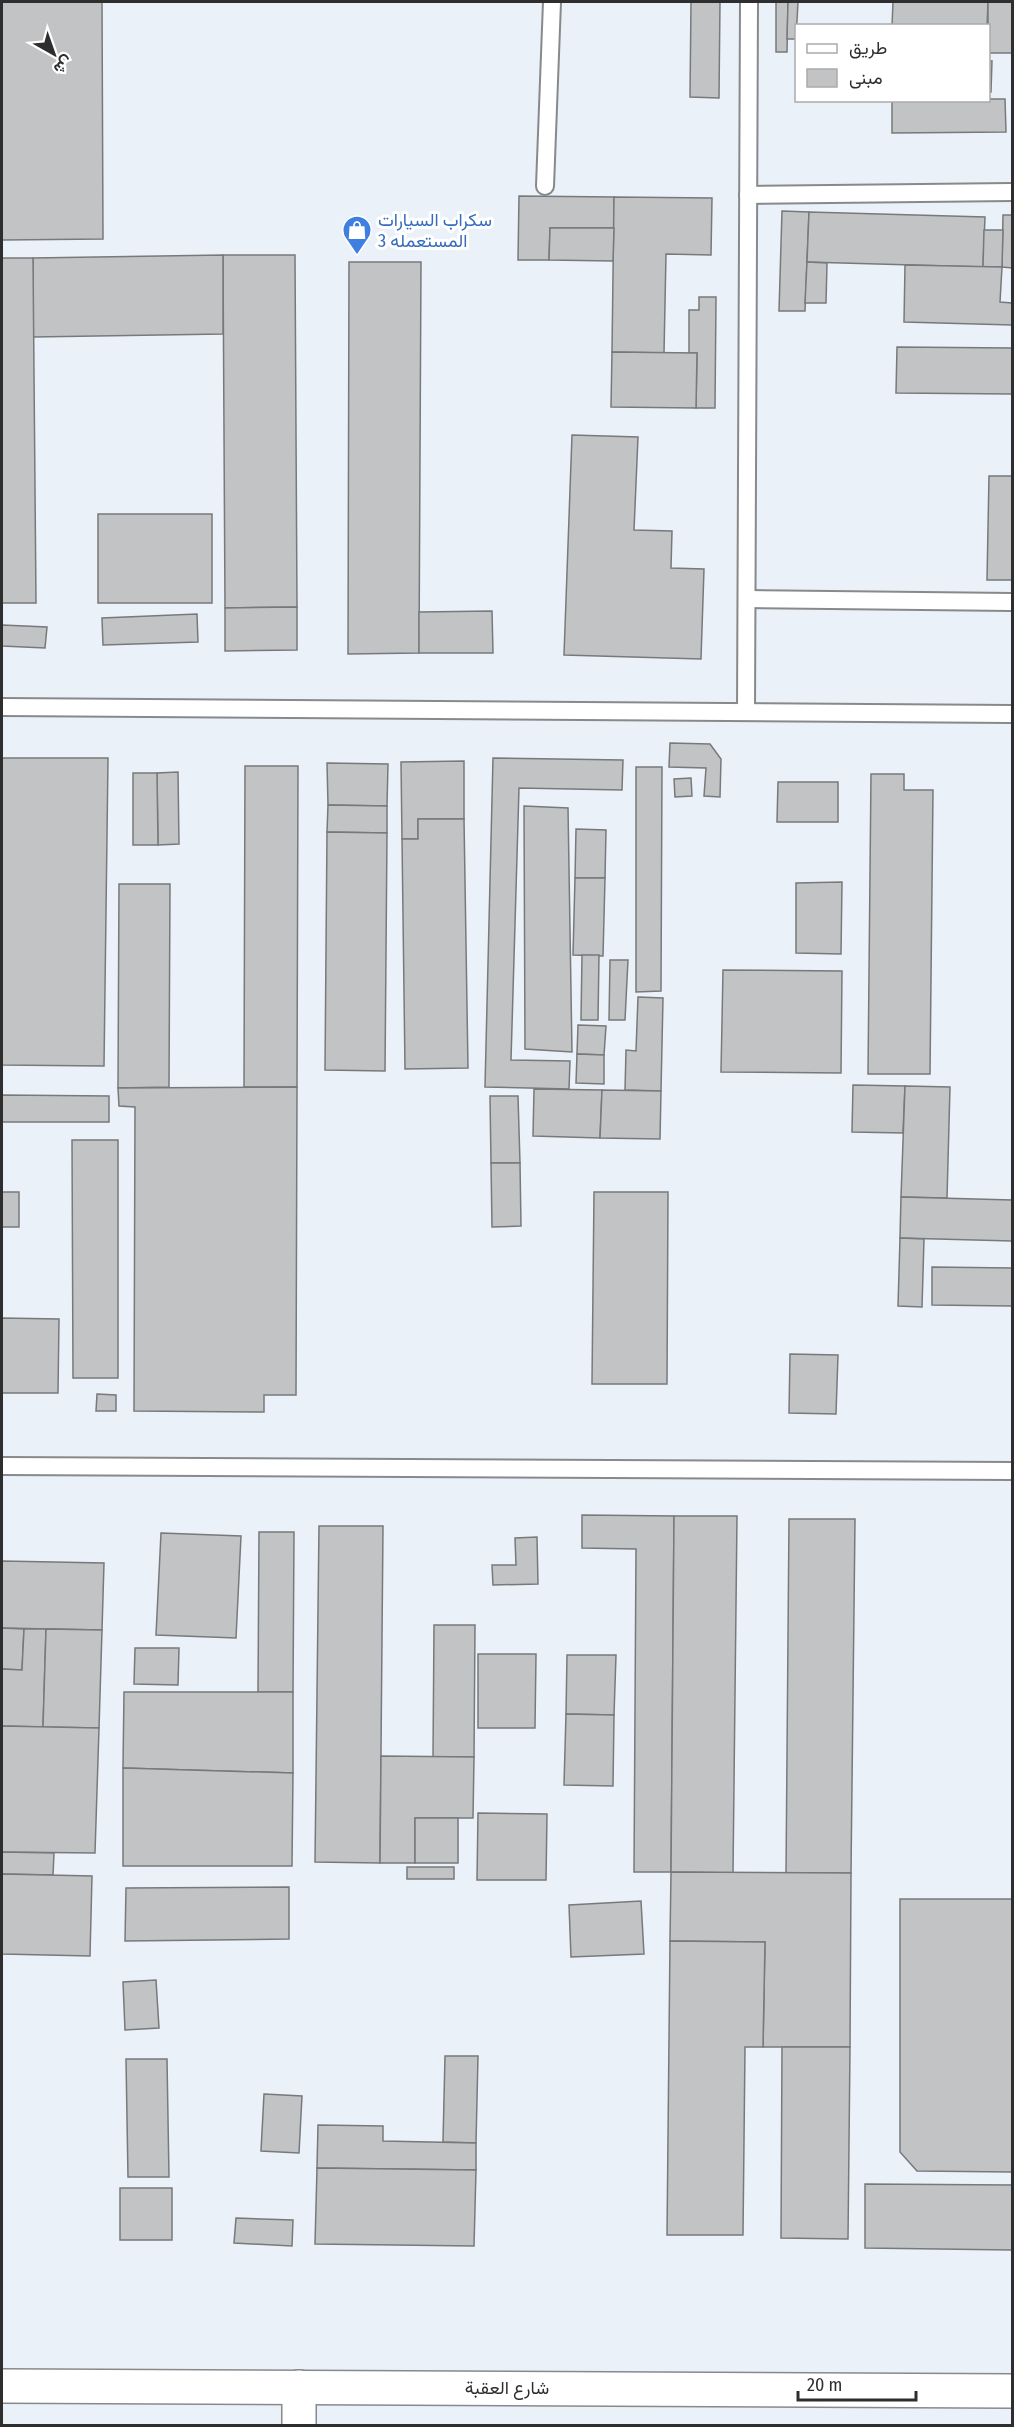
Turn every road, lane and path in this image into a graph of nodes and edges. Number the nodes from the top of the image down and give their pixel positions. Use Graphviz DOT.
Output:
graph roads {
  1 [pos="552,2"];
  2 [pos="749,2"];
  3 [pos="545,186"];
  4 [pos="1012,192"];
  5 [pos="748,195"];
  6 [pos="747,599"];
  7 [pos="1012,602"];
  8 [pos="2,707"];
  9 [pos="746,712"];
  10 [pos="1012,714"];
  11 [pos="2,1466"];
  12 [pos="1012,1471"];
  13 [pos="2,2386"];
  14 [pos="299,2387"];
  15 [pos="1012,2391"];
  16 [pos="299,2426"];
  1 -- 3 [label="lane"];
  2 -- 5 [label="lane"];
  4 -- 5 [label="lane"];
  5 -- 6 [label="lane"];
  6 -- 7 [label="lane"];
  6 -- 9 [label="lane"];
  8 -- 9 [label="lane"];
  9 -- 10 [label="lane"];
  11 -- 12 [label="lane"];
  13 -- 14 [label="street, شارع العقبة"];
  14 -- 15 [label="street, شارع العقبة"];
  14 -- 16 [label="street"];
}
